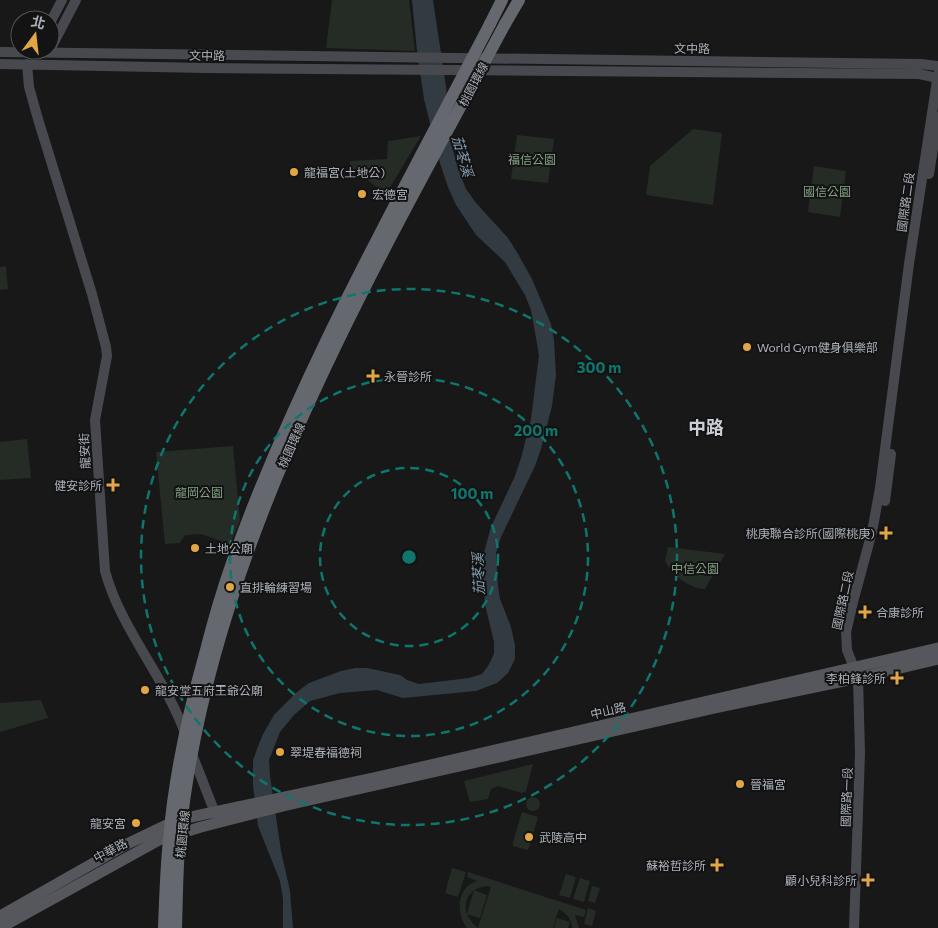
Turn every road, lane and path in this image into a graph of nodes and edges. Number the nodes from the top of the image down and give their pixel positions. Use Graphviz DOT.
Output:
graph roads {
  1 [pos="76,0"];
  2 [pos="493,0"];
  3 [pos="502,0"];
  4 [pos="518,0"];
  5 [pos="488,22"];
  6 [pos="60,30"];
  7 [pos="60,51"];
  8 [pos="430,59"];
  9 [pos="29,60"];
  10 [pos="34,60"];
  11 [pos="0,64"];
  12 [pos="27,64"];
  13 [pos="431,70"];
  14 [pos="938,74"];
  15 [pos="938,117"];
  16 [pos="938,648"];
  17 [pos="938,659"];
  18 [pos="857,673"];
  19 [pos="216,811"];
  20 [pos="241,811"];
  21 [pos="219,823"];
  22 [pos="0,916"];
  23 [pos="0,928"];
  24 [pos="164,928"];
  25 [pos="176,928"];
  26 [pos="854,928"];
  1 -- 6 [label="street"];
  2 -- 5 [label="highway"];
  3 -- 5 [label="highway"];
  4 -- 25 [label="highway, 桃園環線, bridge"];
  5 -- 24 [label="highway, 桃園環線, bridge"];
  7 -- 8 [label="street, 文中路"];
  8 -- 13 [label="street"];
  8 -- 14 [label="street, 文中路"];
  9 -- 12 [label="street"];
  10 -- 12 [label="street"];
  11 -- 12 [label="street, 文中路"];
  12 -- 13 [label="street, 文中路"];
  12 -- 19 [label="street, 龍安街"];
  13 -- 14 [label="street, 文中路"];
  14 -- 18 [label="street, 國際路二段"];
  15 -- 18 [label="street, 國際路二段"];
  16 -- 18 [label="main road, 中山路"];
  17 -- 18 [label="main road, 中山路"];
  18 -- 20 [label="main road, 中山路"];
  18 -- 26 [label="street, 國際路一段"];
  19 -- 20 [label="main road, 中華路"];
  19 -- 21 [label="street, 龍安街"];
  19 -- 22 [label="main road, 中華路"];
  20 -- 21 [label="main road, 中華路"];
  21 -- 23 [label="main road, 中華路"];
}
